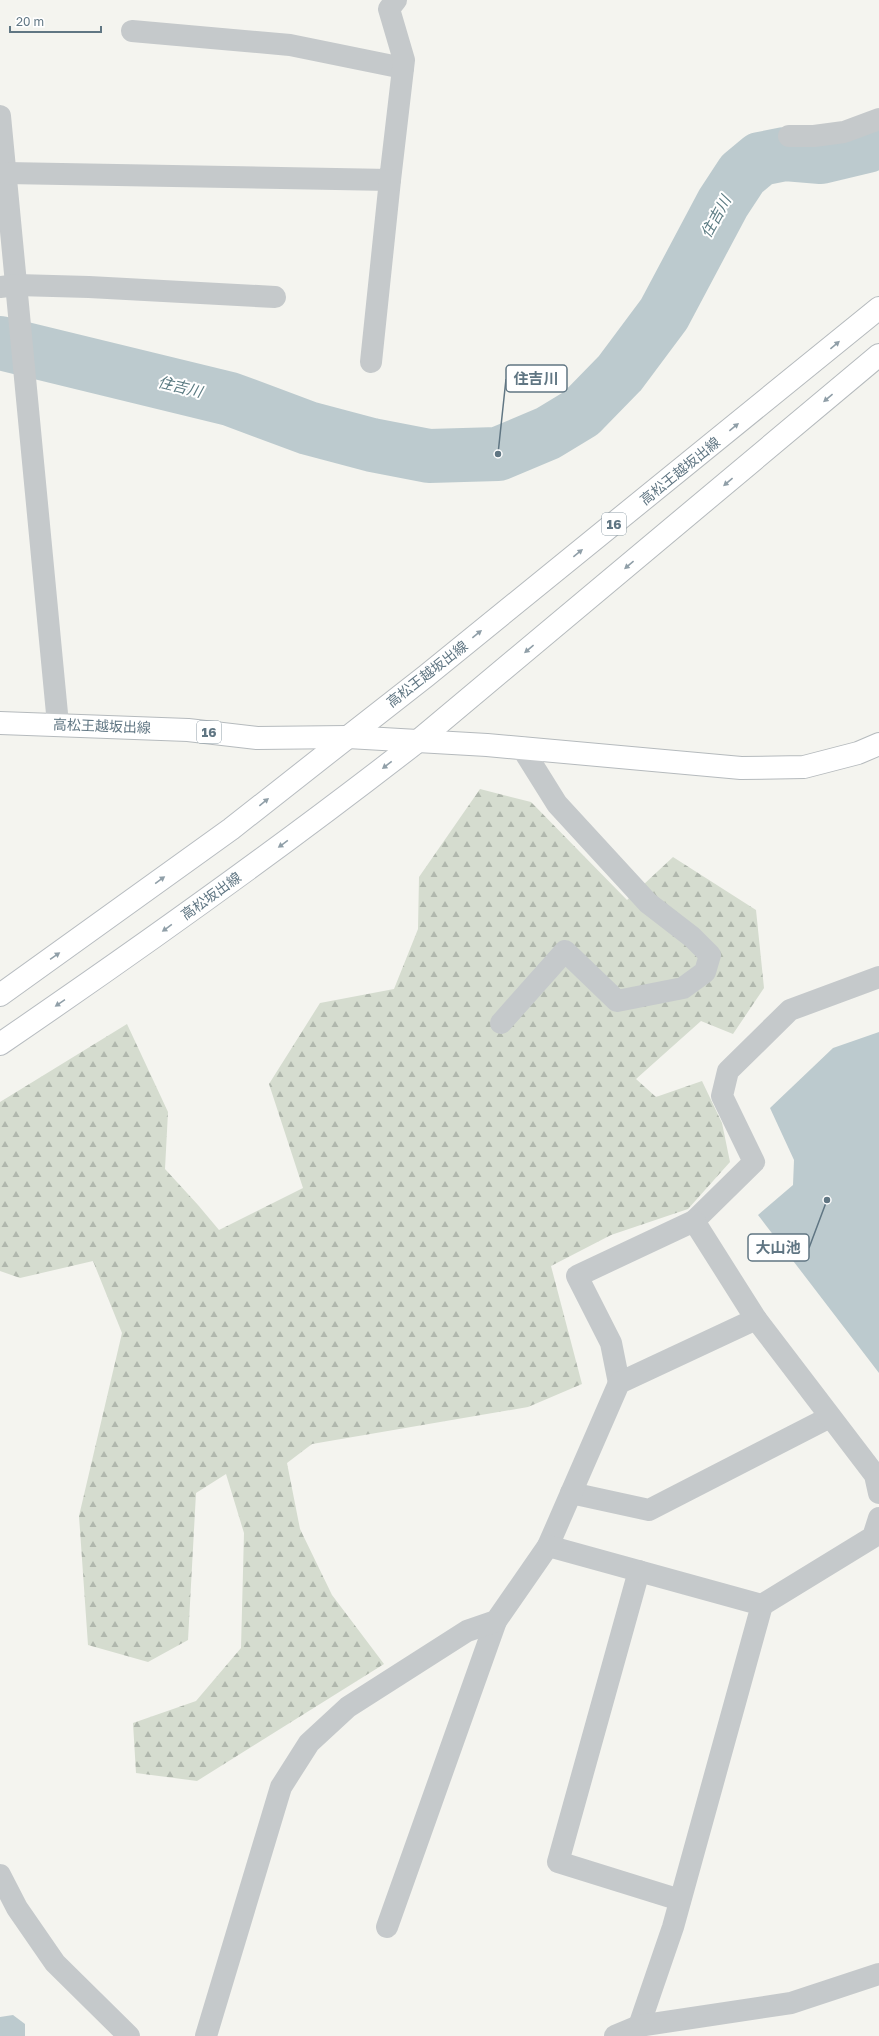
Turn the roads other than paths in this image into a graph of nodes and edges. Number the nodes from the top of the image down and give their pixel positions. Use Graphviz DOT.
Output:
graph roads {
  1 [pos="396,0"];
  2 [pos="132,31"];
  3 [pos="403,68"];
  4 [pos="0,116"];
  5 [pos="879,118"];
  6 [pos="789,136"];
  7 [pos="6,173"];
  8 [pos="390,180"];
  9 [pos="8,286"];
  10 [pos="275,297"];
  11 [pos="879,308"];
  12 [pos="879,355"];
  13 [pos="371,362"];
  14 [pos="0,723"];
  15 [pos="58,724"];
  16 [pos="348,736"];
  17 [pos="418,741"];
  18 [pos="879,744"];
  19 [pos="522,748"];
  20 [pos="879,976"];
  21 [pos="0,995"];
  22 [pos="501,1023"];
  23 [pos="0,1044"];
  24 [pos="694,1221"];
  25 [pos="756,1319"];
  26 [pos="619,1383"];
  27 [pos="830,1417"];
  28 [pos="571,1493"];
  29 [pos="879,1493"];
  30 [pos="878,1526"];
  31 [pos="548,1546"];
  32 [pos="639,1571"];
  33 [pos="762,1605"];
  34 [pos="496,1621"];
  35 [pos="0,1875"];
  36 [pos="680,1900"];
  37 [pos="387,1926"];
  38 [pos="879,1974"];
  39 [pos="639,2026"];
  40 [pos="129,2036"];
  41 [pos="206,2036"];
  42 [pos="615,2036"];
  1 -- 3 [label="street"];
  2 -- 3 [label="street"];
  3 -- 8 [label="street"];
  4 -- 7 [label="street"];
  5 -- 6 [label="street"];
  7 -- 8 [label="street"];
  7 -- 9 [label="street"];
  8 -- 13 [label="street"];
  9 -- 10 [label="street"];
  9 -- 15 [label="street"];
  16 -- 11 [label="main road, 高松王越坂出線 / 16, one-way"];
  12 -- 17 [label="main road, one-way"];
  14 -- 15 [label="main road, 高松王越坂出線 / 16"];
  15 -- 16 [label="main road, 高松王越坂出線 / 16"];
  16 -- 17 [label="main road, 高松王越坂出線 / 16"];
  21 -- 16 [label="main road, one-way"];
  17 -- 19 [label="main road, 高松王越坂出線 / 16"];
  17 -- 23 [label="main road, 高松坂出線, one-way"];
  18 -- 19 [label="main road, 高松王越坂出線 / 16"];
  19 -- 22 [label="street"];
  20 -- 24 [label="street"];
  24 -- 25 [label="street"];
  24 -- 26 [label="street"];
  25 -- 26 [label="street"];
  25 -- 27 [label="street"];
  26 -- 28 [label="street"];
  27 -- 28 [label="street"];
  27 -- 29 [label="street"];
  28 -- 31 [label="street"];
  30 -- 33 [label="street"];
  31 -- 32 [label="street"];
  31 -- 34 [label="street"];
  32 -- 33 [label="street"];
  32 -- 36 [label="street"];
  33 -- 36 [label="street"];
  34 -- 37 [label="street"];
  34 -- 41 [label="street"];
  35 -- 40 [label="street"];
  36 -- 39 [label="street"];
  38 -- 39 [label="street"];
  39 -- 42 [label="street"];
}
